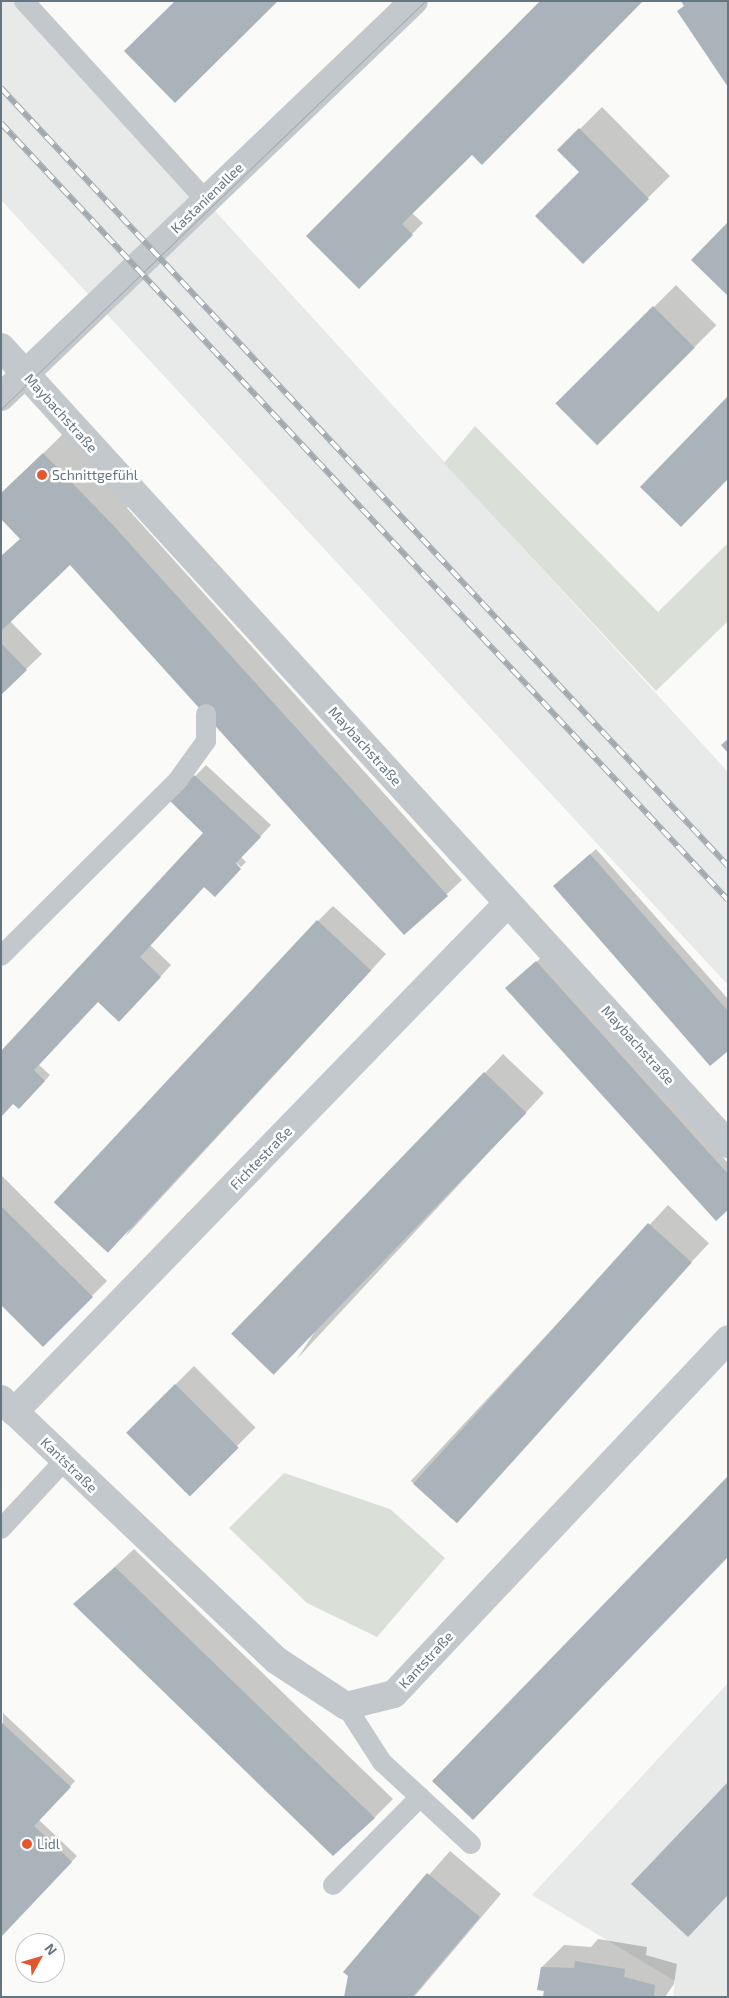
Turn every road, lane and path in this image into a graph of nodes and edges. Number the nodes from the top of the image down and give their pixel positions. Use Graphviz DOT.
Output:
graph roads {
  1 [pos="24,1"];
  2 [pos="414,1"];
  3 [pos="205,199"];
  4 [pos="1,348"];
  5 [pos="25,373"];
  6 [pos="1,397"];
  7 [pos="206,714"];
  8 [pos="508,903"];
  9 [pos="1,956"];
  10 [pos="728,1144"];
  11 [pos="728,1340"];
  12 [pos="8,1406"];
  13 [pos="64,1461"];
  14 [pos="1,1529"];
  15 [pos="346,1706"];
  16 [pos="420,1797"];
  17 [pos="471,1844"];
  18 [pos="333,1885"];
  1 -- 3 [label="lane"];
  2 -- 3 [label="street, Kastanienallee"];
  3 -- 5 [label="street, Kastanienallee"];
  4 -- 5 [label="street, Maybachstraße"];
  5 -- 6 [label="street, Kastanienallee"];
  5 -- 8 [label="street, Maybachstraße"];
  7 -- 9 [label="lane"];
  8 -- 10 [label="street, Maybachstraße"];
  8 -- 12 [label="street, Fichtestraße"];
  11 -- 15 [label="street, Kantstraße"];
  12 -- 13 [label="street, Kantstraße"];
  13 -- 14 [label="lane"];
  13 -- 15 [label="street, Kantstraße"];
  15 -- 16 [label="lane"];
  16 -- 17 [label="lane"];
  16 -- 18 [label="lane"];
}
